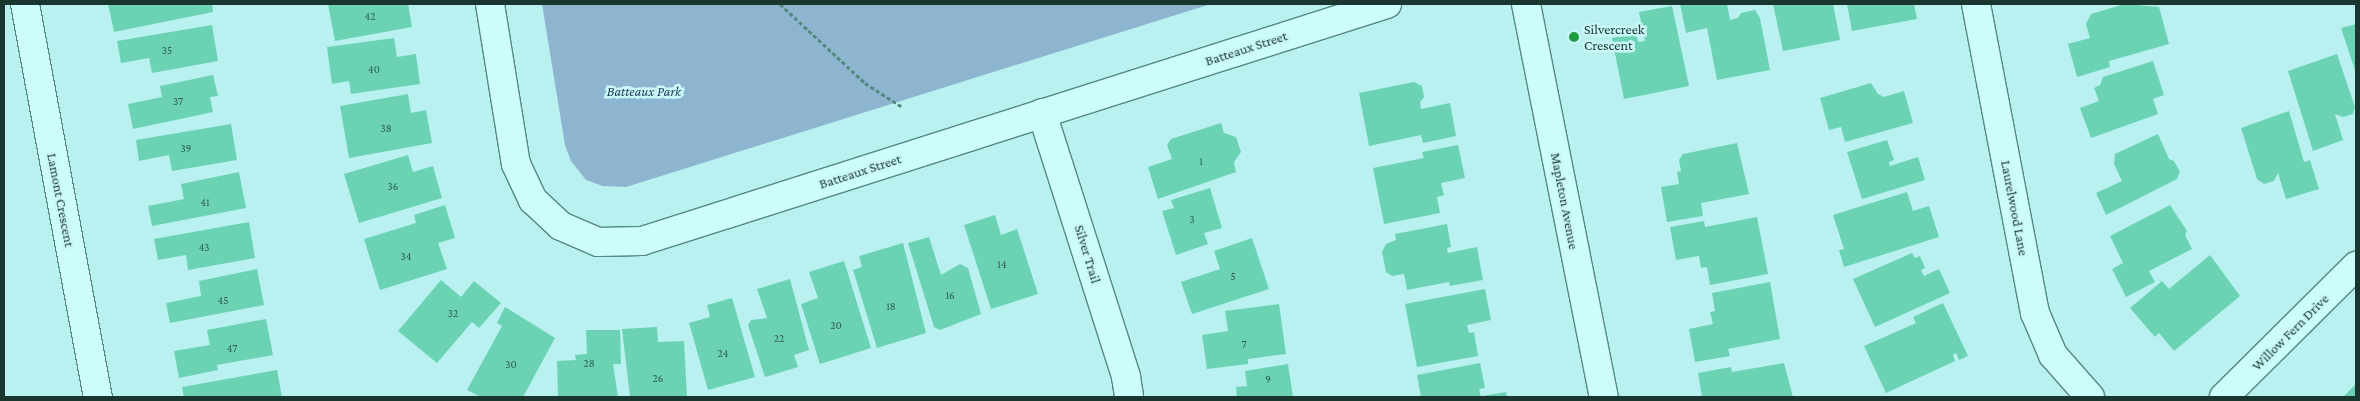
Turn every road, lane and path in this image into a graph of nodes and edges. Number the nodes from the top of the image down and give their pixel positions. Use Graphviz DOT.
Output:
graph roads {
  1 [pos="24,4"];
  2 [pos="490,4"];
  3 [pos="780,4"];
  4 [pos="1387,4"];
  5 [pos="1526,4"];
  6 [pos="1976,4"];
  7 [pos="901,106"];
  8 [pos="1042,112"];
  9 [pos="2356,266"];
  10 [pos="98,397"];
  11 [pos="1129,397"];
  12 [pos="1604,397"];
  13 [pos="2090,397"];
  14 [pos="2224,397"];
  1 -- 10 [label="street, Lamont Crescent"];
  2 -- 8 [label="street, Batteaux Street"];
  3 -- 7 [label="path"];
  4 -- 8 [label="street, Batteaux Street"];
  5 -- 12 [label="street, Mapleton Avenue"];
  6 -- 13 [label="street, Laurelwood Lane"];
  8 -- 11 [label="street, Silver Trail"];
  9 -- 14 [label="street, Willow Fern Drive"];
}
